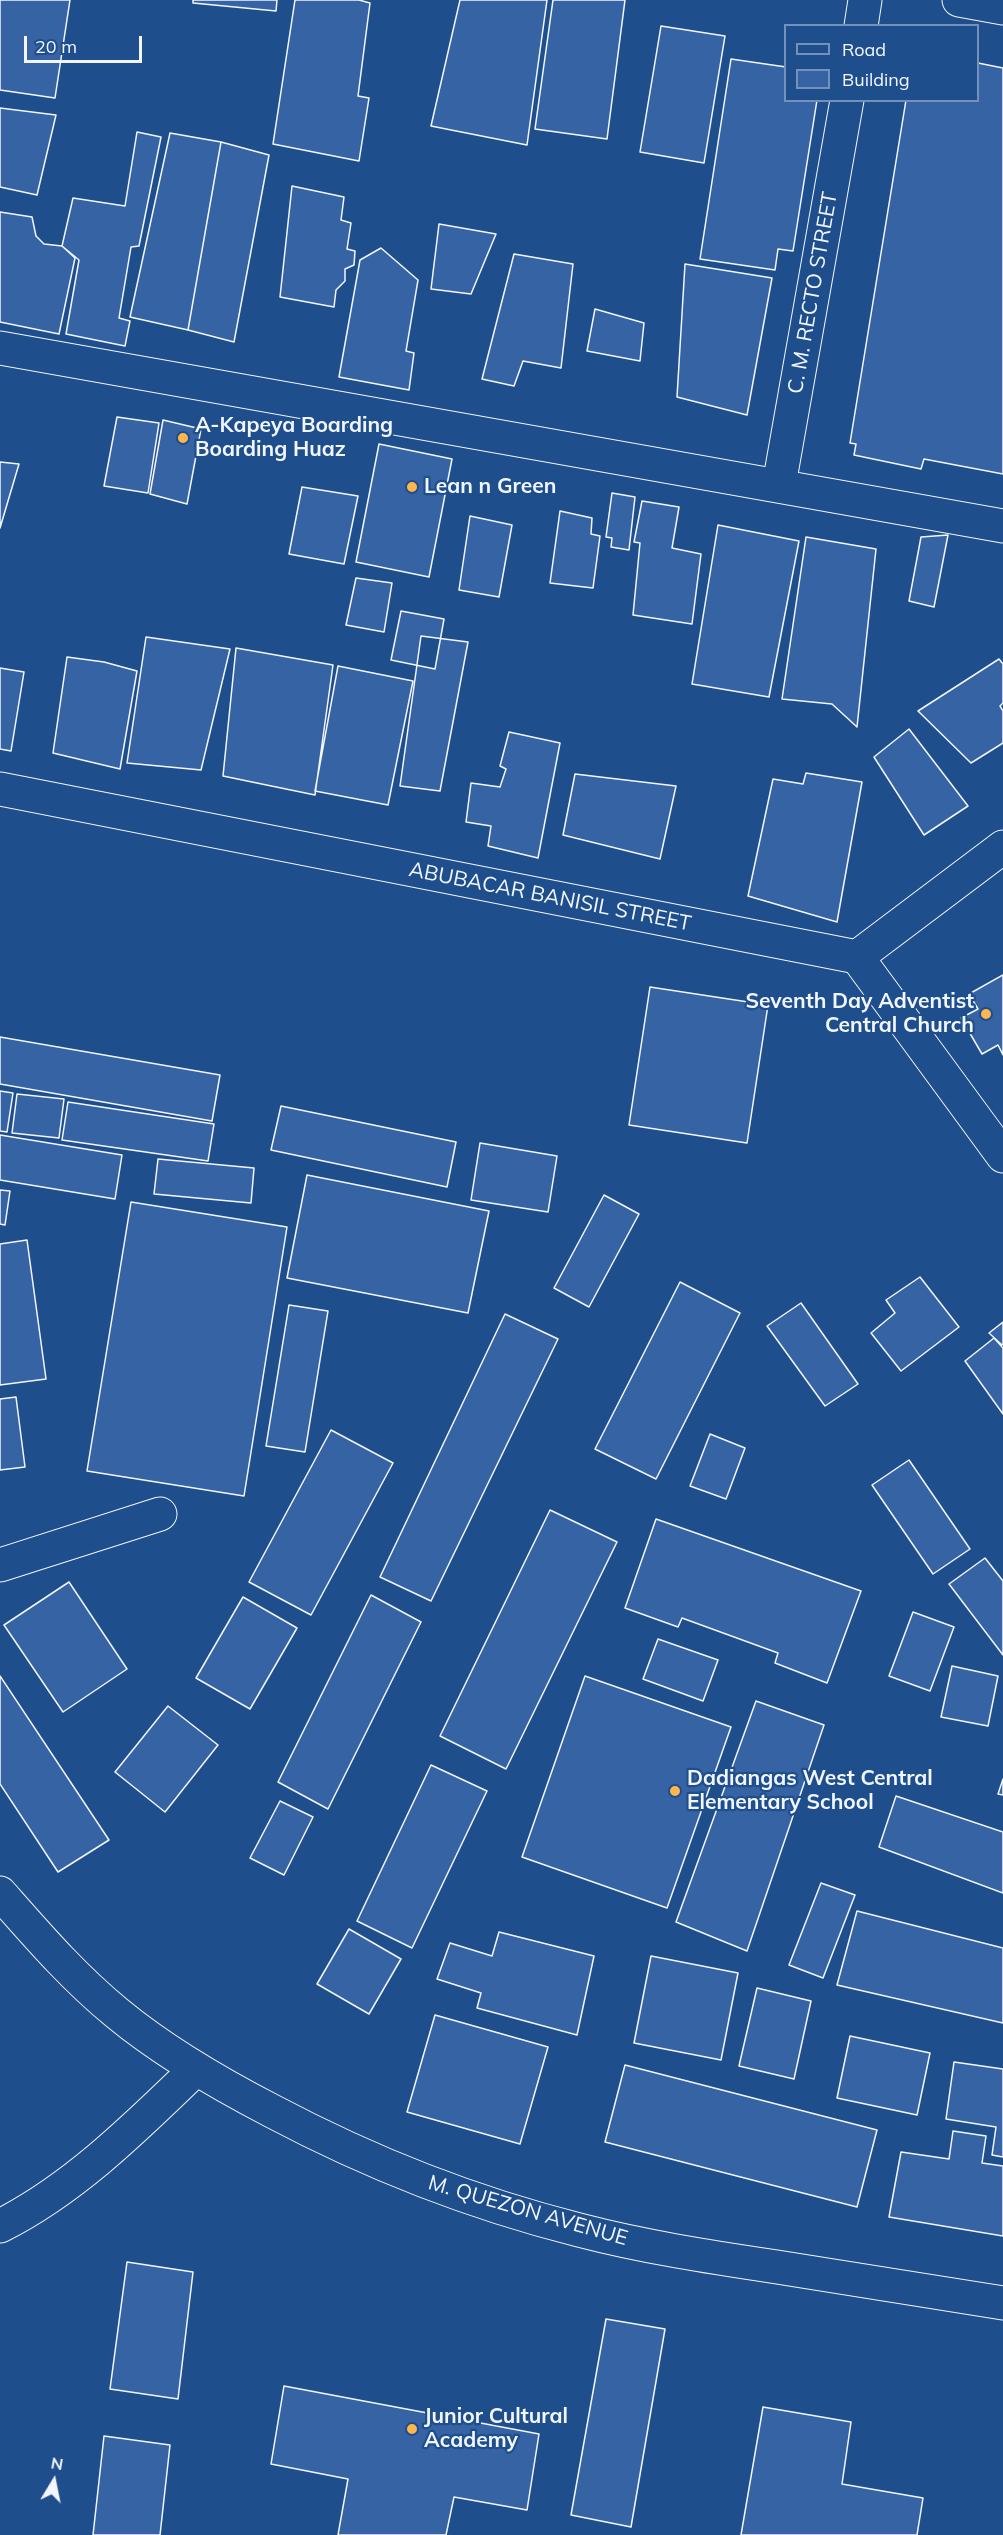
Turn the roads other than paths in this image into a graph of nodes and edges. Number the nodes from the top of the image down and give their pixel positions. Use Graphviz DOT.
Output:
graph roads {
  1 [pos="866,0"];
  2 [pos="959,0"];
  3 [pos="1003,8"];
  4 [pos="861,24"];
  5 [pos="848,102"];
  6 [pos="0,348"];
  7 [pos="779,485"];
  8 [pos="1003,526"];
  9 [pos="0,789"];
  10 [pos="1003,848"];
  11 [pos="857,957"];
  12 [pos="1003,1156"];
  13 [pos="160,1514"];
  14 [pos="0,1565"];
  15 [pos="0,1893"];
  16 [pos="196,2069"];
  17 [pos="0,2226"];
  18 [pos="1003,2303"];
  1 -- 4 [label="street"];
  2 -- 3 [label="street"];
  5 -- 7 [label="street, C. M. RECTO STREET"];
  6 -- 7 [label="street"];
  7 -- 8 [label="street"];
  9 -- 11 [label="street, ABUBACAR BANISIL STREET"];
  10 -- 11 [label="street"];
  11 -- 12 [label="street"];
  13 -- 14 [label="street"];
  15 -- 16 [label="street, M. QUEZON AVENUE"];
  16 -- 17 [label="street"];
  16 -- 18 [label="street, M. QUEZON AVENUE"];
}
